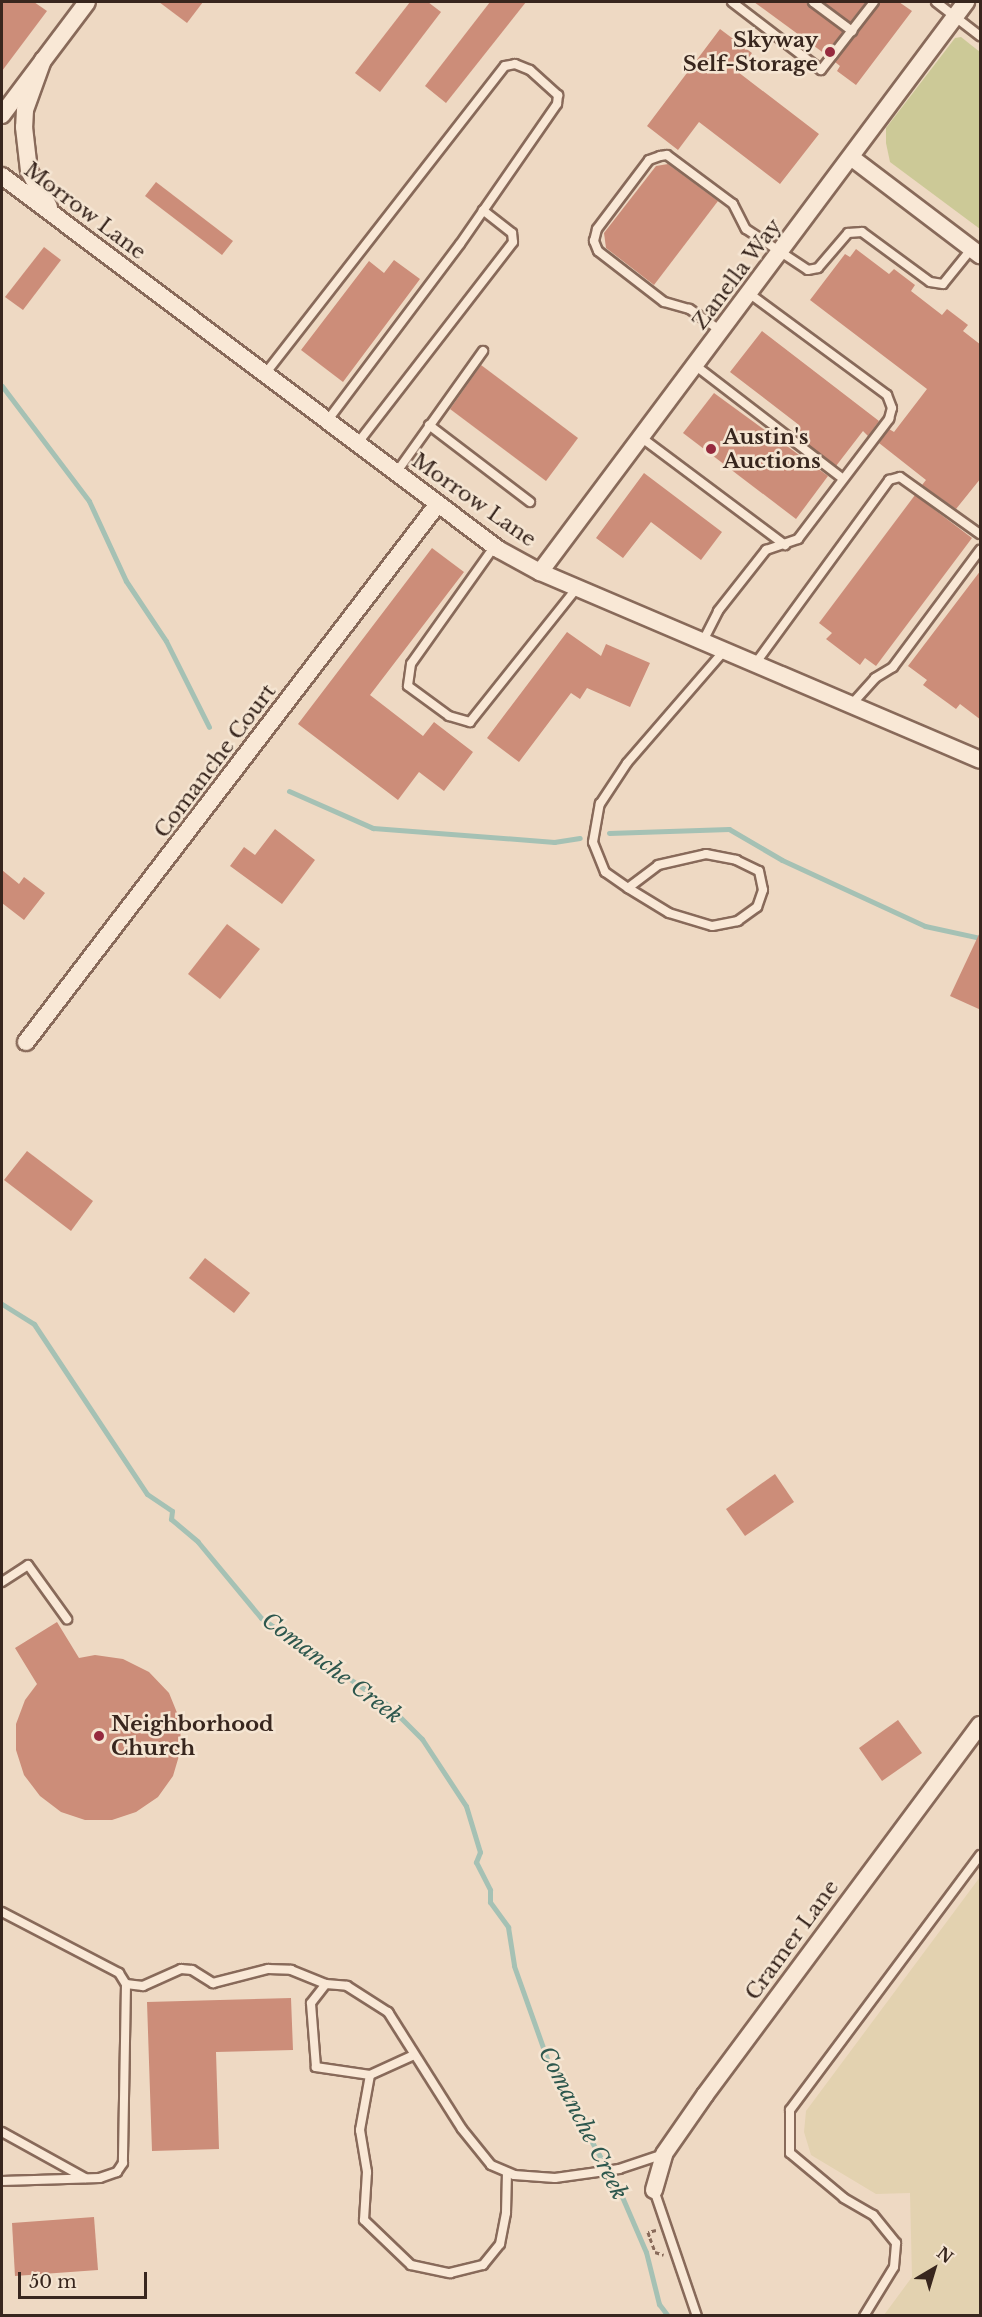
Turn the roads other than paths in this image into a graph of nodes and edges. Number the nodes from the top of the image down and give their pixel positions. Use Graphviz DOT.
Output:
graph roads {
  1 [pos="87,2"];
  2 [pos="732,2"];
  3 [pos="813,2"];
  4 [pos="874,2"];
  5 [pos="936,2"];
  6 [pos="966,2"];
  7 [pos="955,16"];
  8 [pos="852,31"];
  9 [pos="981,36"];
  10 [pos="43,60"];
  11 [pos="2,115"];
  12 [pos="852,158"];
  13 [pos="2,176"];
  14 [pos="483,210"];
  15 [pos="57,218"];
  16 [pos="976,251"];
  17 [pos="780,254"];
  18 [pos="750,294"];
  19 [pos="722,331"];
  20 [pos="483,351"];
  21 [pos="696,366"];
  22 [pos="265,374"];
  23 [pos="327,421"];
  24 [pos="429,425"];
  25 [pos="642,438"];
  26 [pos="357,444"];
  27 [pos="396,473"];
  28 [pos="843,479"];
  29 [pos="530,502"];
  30 [pos="437,505"];
  31 [pos="981,534"];
  32 [pos="785,545"];
  33 [pos="494,547"];
  34 [pos="981,549"];
  35 [pos="540,572"];
  36 [pos="577,588"];
  37 [pos="703,642"];
  38 [pos="724,651"];
  39 [pos="755,664"];
  40 [pos="851,705"];
  41 [pos="981,760"];
  42 [pos="628,888"];
  43 [pos="26,1042"];
  44 [pos="2,1582"];
  45 [pos="67,1619"];
  46 [pos="981,1725"];
  47 [pos="981,1855"];
  48 [pos="2,1912"];
  49 [pos="126,1983"];
  50 [pos="326,1983"];
  51 [pos="414,2055"];
  52 [pos="369,2075"];
  53 [pos="2,2132"];
  54 [pos="664,2154"];
  55 [pos="507,2173"];
  56 [pos="86,2178"];
  57 [pos="2,2181"];
  58 [pos="654,2190"];
  59 [pos="697,2316"];
  60 [pos="864,2316"];
  1 -- 10 [label="street"];
  2 -- 8 [label="lane"];
  3 -- 8 [label="lane"];
  4 -- 8 [label="lane"];
  5 -- 7 [label="lane"];
  6 -- 7 [label="street, Zanella Way"];
  7 -- 9 [label="lane"];
  7 -- 12 [label="street, Zanella Way"];
  10 -- 11 [label="street"];
  10 -- 15 [label="street"];
  12 -- 16 [label="street"];
  12 -- 17 [label="street, Zanella Way"];
  13 -- 15 [label="street, Morrow Lane"];
  14 -- 22 [label="lane"];
  14 -- 23 [label="lane"];
  14 -- 26 [label="lane"];
  15 -- 22 [label="street, Morrow Lane"];
  16 -- 17 [label="lane"];
  17 -- 18 [label="street, Zanella Way"];
  17 -- 19 [label="lane"];
  18 -- 19 [label="street, Zanella Way"];
  18 -- 28 [label="lane"];
  19 -- 21 [label="street, Zanella Way"];
  20 -- 24 [label="lane"];
  21 -- 25 [label="street, Zanella Way"];
  21 -- 28 [label="lane"];
  22 -- 23 [label="street, Morrow Lane"];
  23 -- 26 [label="street, Morrow Lane"];
  24 -- 27 [label="lane"];
  24 -- 29 [label="lane"];
  25 -- 32 [label="lane"];
  25 -- 35 [label="street, Zanella Way"];
  26 -- 27 [label="street, Morrow Lane"];
  27 -- 30 [label="street, Morrow Lane"];
  28 -- 32 [label="lane"];
  30 -- 33 [label="street, Morrow Lane"];
  30 -- 43 [label="street, Comanche Court"];
  31 -- 39 [label="lane"];
  32 -- 37 [label="lane"];
  33 -- 35 [label="street, Morrow Lane"];
  33 -- 36 [label="lane"];
  34 -- 40 [label="lane"];
  35 -- 36 [label="street, Morrow Lane"];
  36 -- 37 [label="street, Morrow Lane"];
  37 -- 38 [label="street, Morrow Lane"];
  38 -- 39 [label="street, Morrow Lane"];
  38 -- 42 [label="lane"];
  39 -- 40 [label="street, Morrow Lane"];
  40 -- 41 [label="street, Morrow Lane"];
  42 -- 42 [label="lane"];
  44 -- 45 [label="lane"];
  46 -- 54 [label="street, Cramer Lane"];
  47 -- 60 [label="lane"];
  48 -- 49 [label="lane"];
  49 -- 50 [label="lane"];
  49 -- 56 [label="lane"];
  50 -- 51 [label="lane"];
  50 -- 52 [label="lane"];
  51 -- 52 [label="lane"];
  51 -- 55 [label="lane"];
  52 -- 55 [label="lane"];
  53 -- 56 [label="lane"];
  54 -- 55 [label="lane"];
  54 -- 58 [label="street, Cramer Lane"];
  56 -- 57 [label="lane"];
  58 -- 59 [label="lane"];
}
